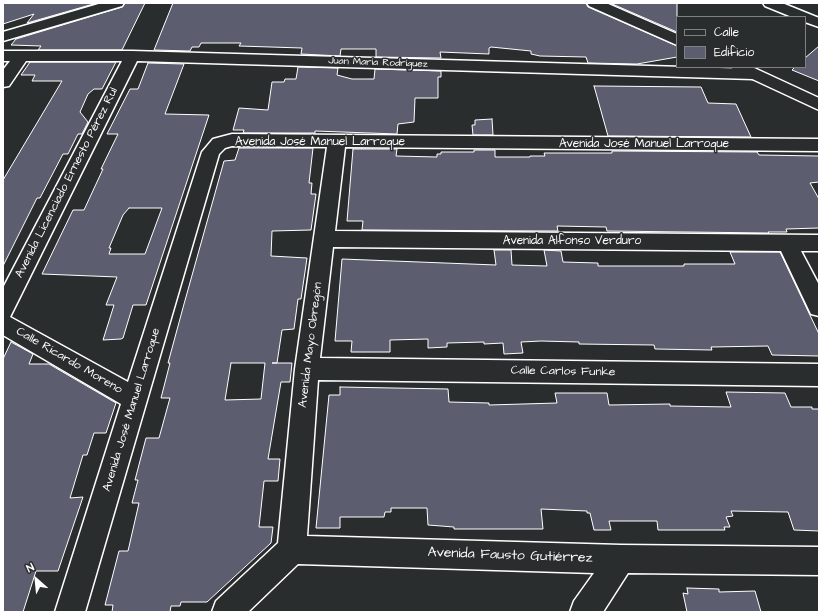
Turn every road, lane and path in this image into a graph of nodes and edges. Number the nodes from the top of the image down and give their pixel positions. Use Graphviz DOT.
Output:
graph roads {
  1 [pos="116,3"];
  2 [pos="594,3"];
  3 [pos="770,3"];
  4 [pos="802,16"];
  5 [pos="806,18"];
  6 [pos="819,23"];
  7 [pos="3,37"];
  8 [pos="676,40"];
  9 [pos="3,56"];
  10 [pos="21,56"];
  11 [pos="132,56"];
  12 [pos="740,68"];
  13 [pos="753,74"];
  14 [pos="3,82"];
  15 [pos="819,105"];
  16 [pos="337,142"];
  17 [pos="819,145"];
  18 [pos="324,239"];
  19 [pos="787,243"];
  20 [pos="819,243"];
  21 [pos="819,307"];
  22 [pos="3,310"];
  23 [pos="3,324"];
  24 [pos="307,369"];
  25 [pos="819,375"];
  26 [pos="135,399"];
  27 [pos="292,550"];
  28 [pos="622,559"];
  29 [pos="819,561"];
  30 [pos="70,612"];
  31 [pos="227,612"];
  32 [pos="585,612"];
  1 -- 7 [label="street"];
  2 -- 8 [label="street"];
  3 -- 4 [label="street"];
  5 -- 6 [label="street"];
  9 -- 10 [label="street, Juan María Rodríguez"];
  10 -- 11 [label="street, Juan María Rodríguez"];
  10 -- 14 [label="street"];
  11 -- 13 [label="street, Juan María Rodríguez"];
  11 -- 22 [label="street, Avenida Licenciado Ernesto Pérez Rul"];
  12 -- 13 [label="street"];
  13 -- 15 [label="street"];
  16 -- 17 [label="street, Avenida José Manuel Larroque"];
  16 -- 18 [label="street, Avenida Mayo Obregón"];
  16 -- 26 [label="street, Avenida José Manuel Larroque"];
  18 -- 19 [label="street, Avenida Alfonso Verduro"];
  18 -- 24 [label="street, Avenida Mayo Obregón"];
  19 -- 20 [label="street, Avenida Alfonso Verduro"];
  19 -- 21 [label="street"];
  23 -- 26 [label="street, Calle Ricardo Moreno"];
  24 -- 25 [label="street, Calle Carlos Funke"];
  24 -- 27 [label="street, Avenida Mayo Obregón"];
  26 -- 30 [label="street, Avenida José Manuel Larroque"];
  27 -- 28 [label="street, Avenida Fausto Gutiérrez"];
  27 -- 31 [label="street"];
  28 -- 29 [label="street, Avenida Fausto Gutiérrez"];
  28 -- 32 [label="street"];
}
